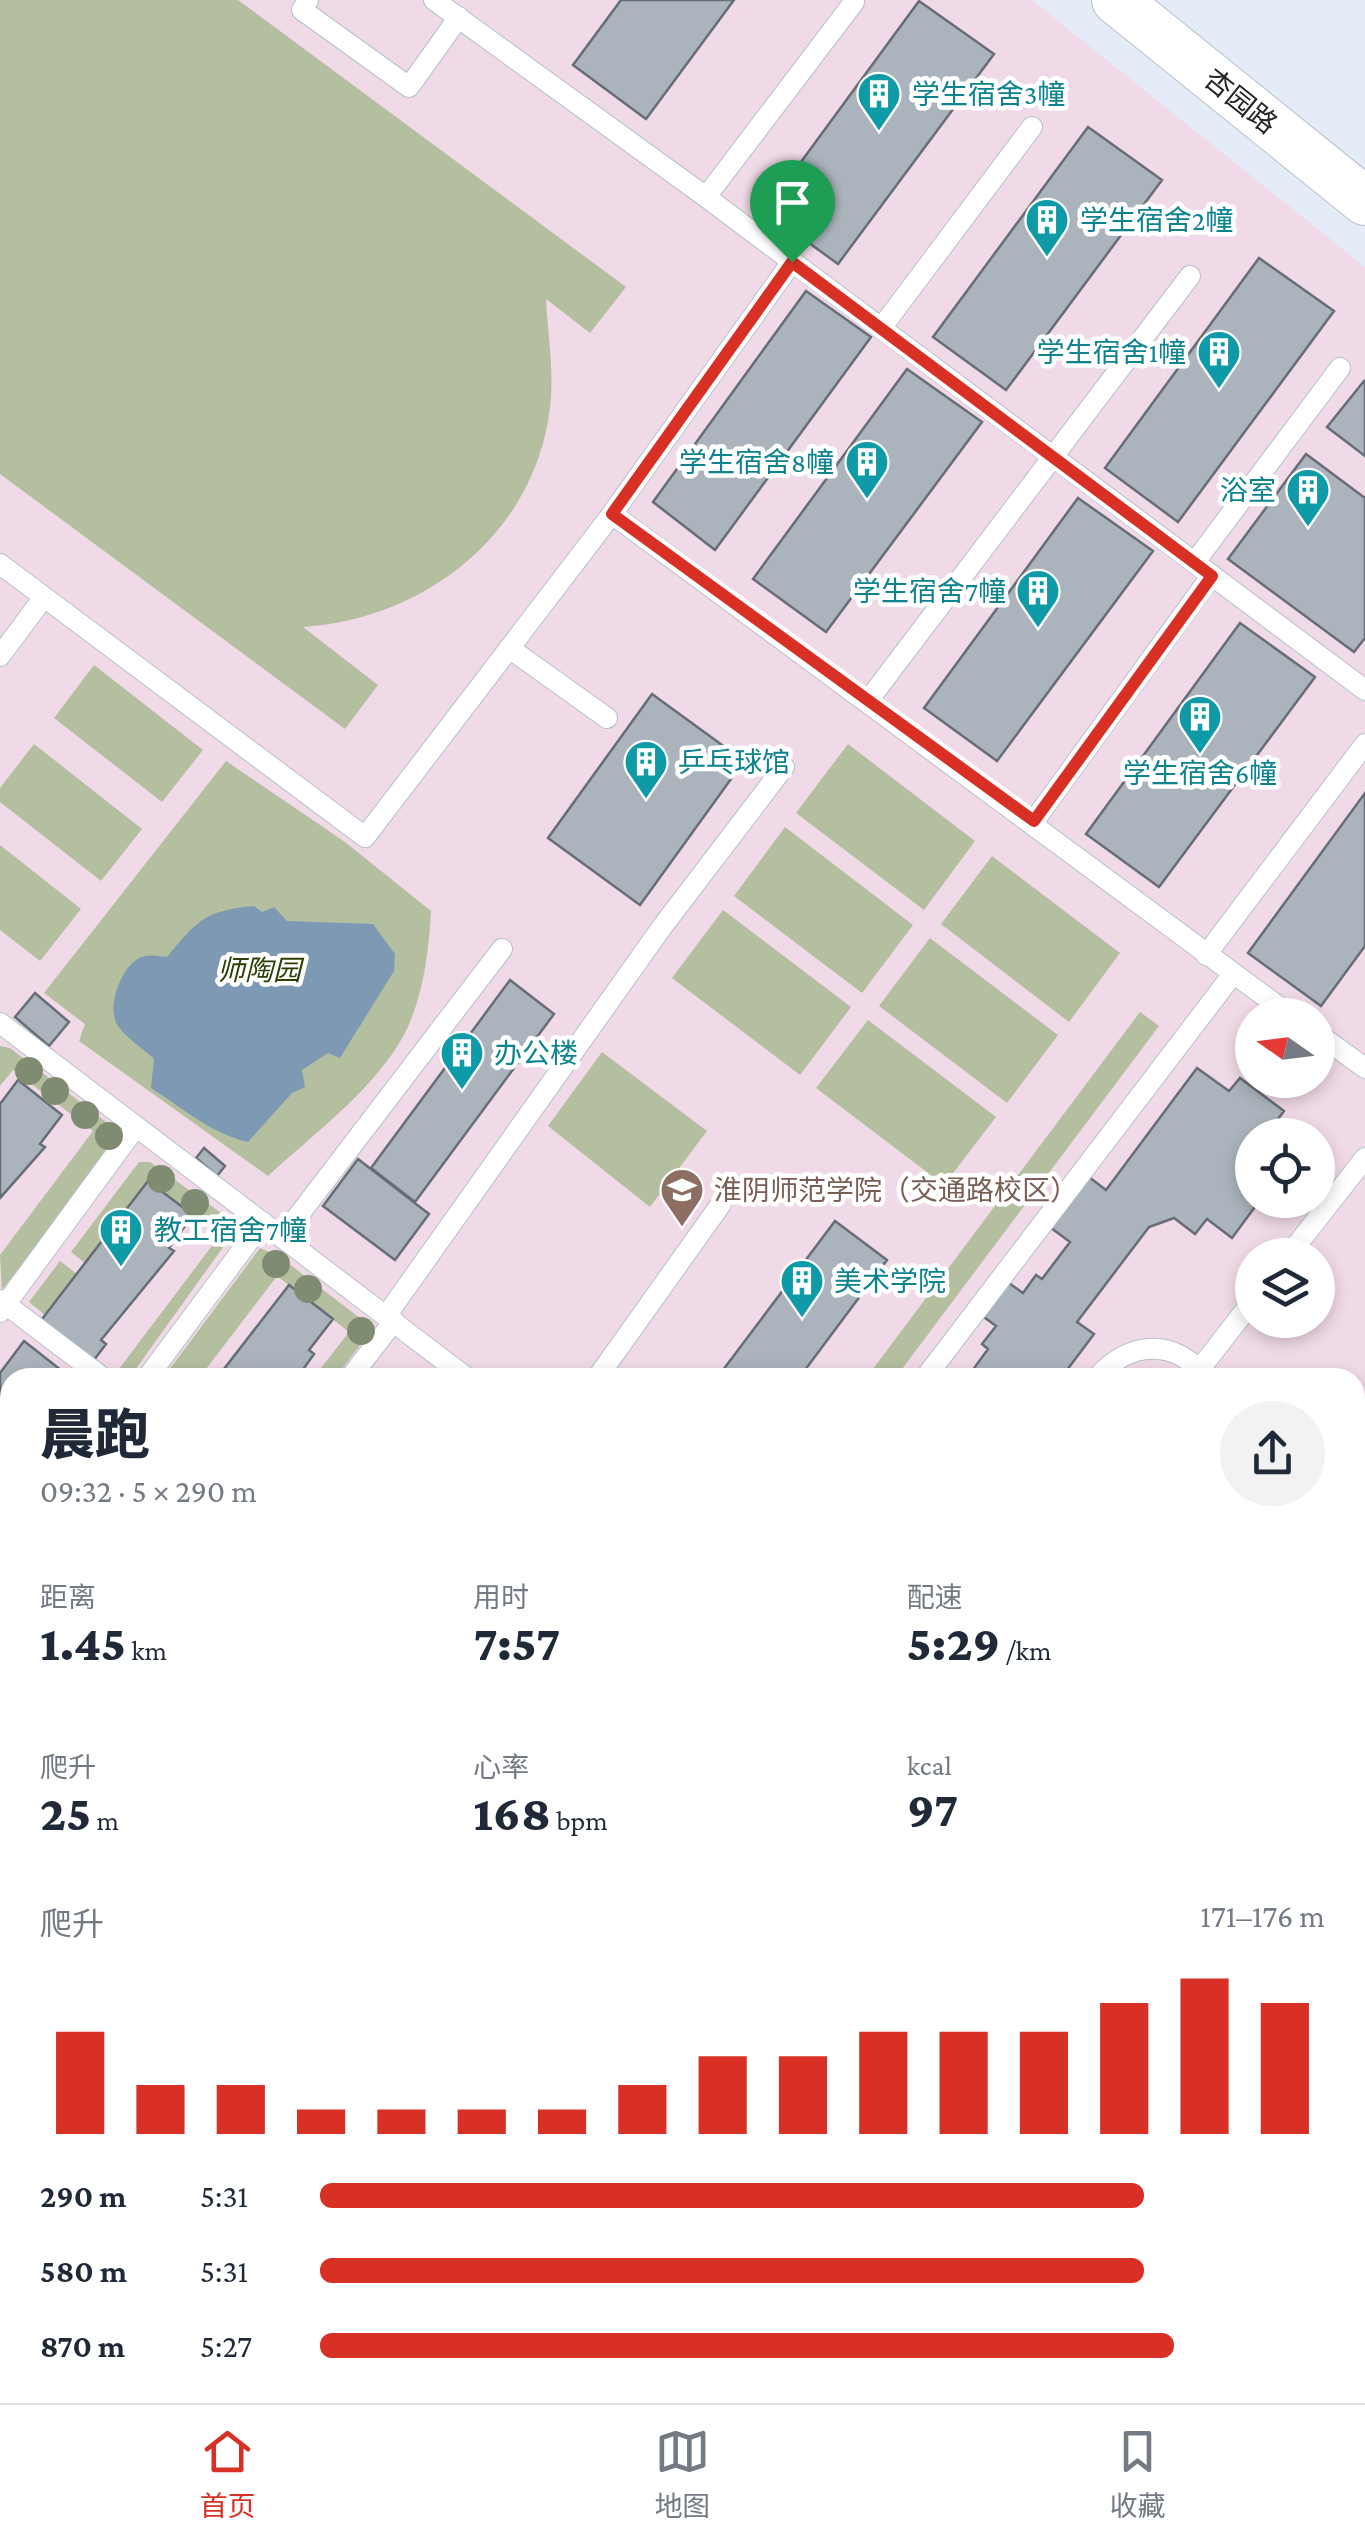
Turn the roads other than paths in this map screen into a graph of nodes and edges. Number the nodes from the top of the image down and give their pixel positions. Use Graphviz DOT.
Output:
graph roads {
  1 [pos="308,0"];
  2 [pos="434,0"];
  3 [pos="1116,0"];
  4 [pos="854,2"];
  5 [pos="458,17"];
  6 [pos="1032,126"];
  7 [pos="706,196"];
  8 [pos="1365,201"];
  9 [pos="792,262"];
  10 [pos="1190,276"];
  11 [pos="882,327"];
  12 [pos="1340,368"];
  13 [pos="1052,456"];
  14 [pos="612,514"];
  15 [pos="0,564"];
  16 [pos="1204,569"];
  17 [pos="44,597"];
  18 [pos="509,648"];
  19 [pos="0,656"];
  20 [pos="1365,690"];
  21 [pos="868,702"];
  22 [pos="607,718"];
  23 [pos="1365,744"];
  24 [pos="784,767"];
  25 [pos="1034,821"];
  26 [pos="502,949"];
  27 [pos="1206,956"];
  28 [pos="1233,974"];
  29 [pos="1266,998"];
  30 [pos="0,1023"];
  31 [pos="1335,1046"];
  32 [pos="1365,1068"];
  33 [pos="134,1128"];
  34 [pos="1365,1158"];
  35 [pos="722,1204"];
  36 [pos="263,1222"];
  37 [pos="282,1237"];
  38 [pos="1302,1238"];
  39 [pos="2,1305"];
  40 [pos="390,1319"];
  41 [pos="1235,1326"];
  42 [pos="89,1368"];
  43 [pos="154,1368"];
  44 [pos="357,1368"];
  45 [pos="454,1368"];
  46 [pos="604,1368"];
  47 [pos="933,1368"];
  48 [pos="1106,1368"];
  49 [pos="1194,1368"];
  50 [pos="1206,1368"];
  1 -- 5 [label="lane"];
  2 -- 5 [label="lane"];
  3 -- 8 [label="street, 杏园路"];
  4 -- 7 [label="lane"];
  5 -- 7 [label="lane"];
  6 -- 11 [label="lane"];
  7 -- 9 [label="lane"];
  9 -- 11 [label="lane"];
  9 -- 14 [label="lane"];
  10 -- 13 [label="lane"];
  11 -- 13 [label="lane"];
  12 -- 16 [label="lane"];
  13 -- 16 [label="lane"];
  13 -- 21 [label="lane"];
  14 -- 18 [label="lane"];
  14 -- 21 [label="lane"];
  15 -- 17 [label="lane"];
  16 -- 20 [label="lane"];
  16 -- 25 [label="lane"];
  17 -- 18 [label="lane"];
  17 -- 19 [label="lane"];
  18 -- 22 [label="lane"];
  21 -- 25 [label="lane"];
  23 -- 27 [label="lane"];
  24 -- 40 [label="lane"];
  25 -- 27 [label="lane"];
  26 -- 37 [label="lane"];
  27 -- 28 [label="lane"];
  28 -- 29 [label="lane"];
  28 -- 47 [label="lane"];
  30 -- 33 [label="lane"];
  31 -- 32 [label="lane"];
  33 -- 36 [label="lane"];
  33 -- 39 [label="lane"];
  34 -- 38 [label="lane"];
  35 -- 46 [label="lane"];
  36 -- 37 [label="lane"];
  36 -- 43 [label="lane"];
  37 -- 40 [label="lane"];
  39 -- 42 [label="lane"];
  40 -- 44 [label="lane"];
  40 -- 45 [label="lane"];
  41 -- 50 [label="lane"];
  48 -- 49 [label="lane"];
}
